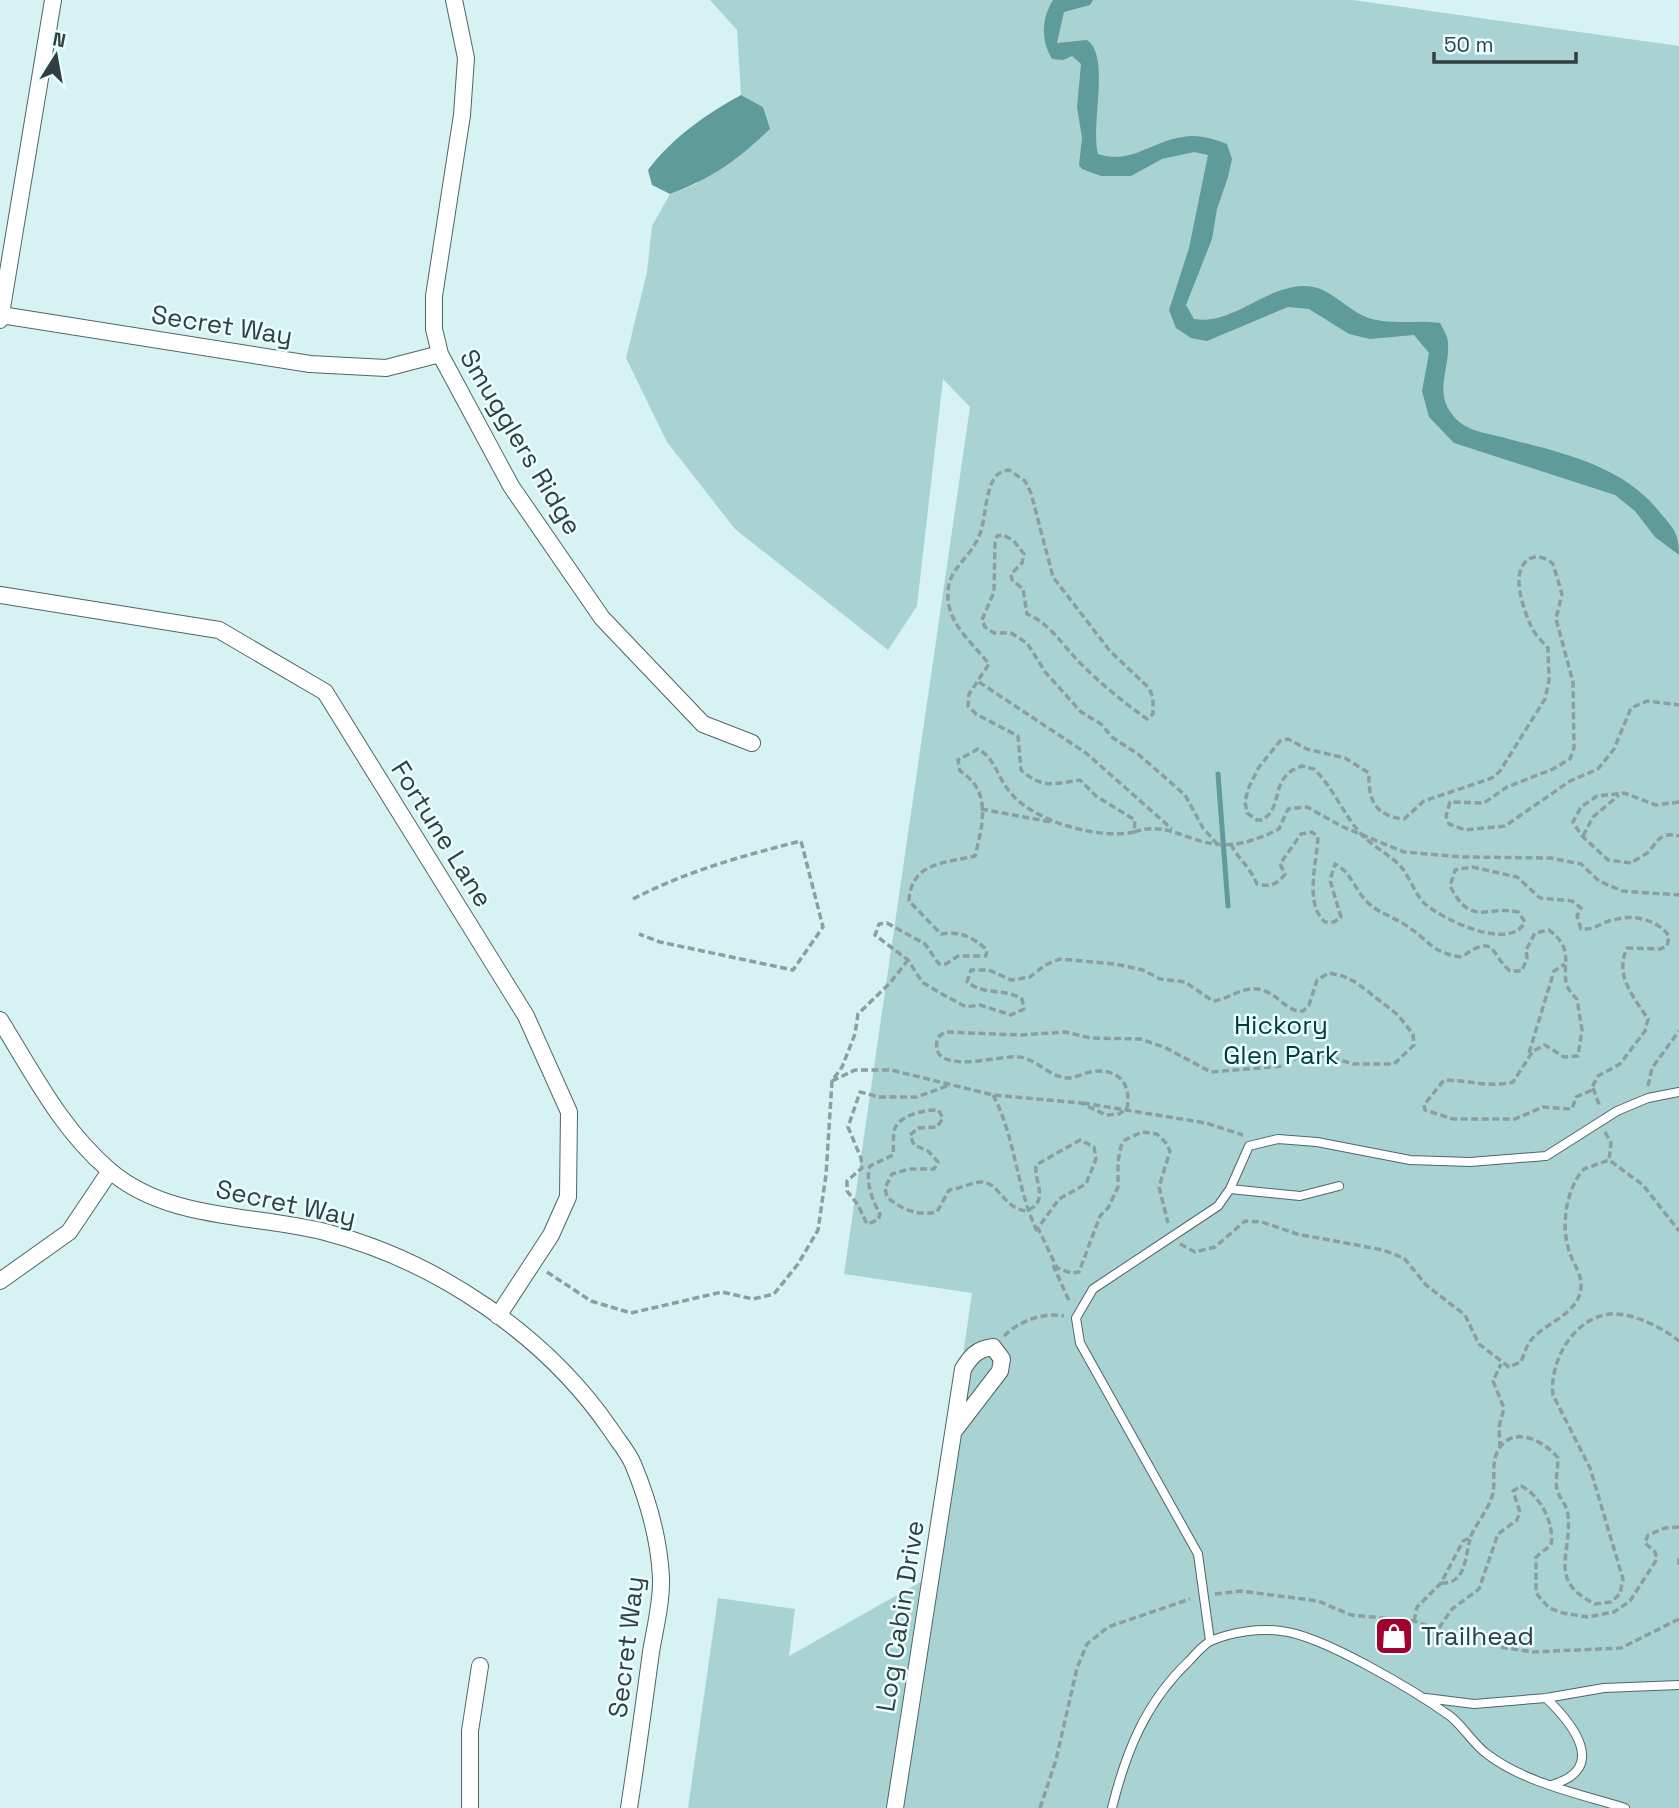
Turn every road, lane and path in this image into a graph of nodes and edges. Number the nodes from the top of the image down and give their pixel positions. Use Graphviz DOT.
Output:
graph roads {
  1 [pos="53,0"];
  2 [pos="454,0"];
  3 [pos="1,318"];
  4 [pos="440,354"];
  5 [pos="0,595"];
  6 [pos="979,682"];
  7 [pos="1679,705"];
  8 [pos="752,743"];
  9 [pos="1624,793"];
  10 [pos="1679,802"];
  11 [pos="981,809"];
  12 [pos="1053,822"];
  13 [pos="1174,831"];
  14 [pos="1134,832"];
  15 [pos="1360,833"];
  16 [pos="1679,835"];
  17 [pos="1582,836"];
  18 [pos="1217,844"];
  19 [pos="1231,844"];
  20 [pos="1679,895"];
  21 [pos="633,899"];
  22 [pos="639,934"];
  23 [pos="908,960"];
  24 [pos="1566,964"];
  25 [pos="0,1020"];
  26 [pos="1679,1031"];
  27 [pos="1529,1058"];
  28 [pos="832,1081"];
  29 [pos="948,1086"];
  30 [pos="1592,1086"];
  31 [pos="1679,1092"];
  32 [pos="993,1095"];
  33 [pos="1648,1098"];
  34 [pos="1081,1102"];
  35 [pos="1127,1108"];
  36 [pos="1601,1120"];
  37 [pos="1256,1144"];
  38 [pos="1609,1160"];
  39 [pos="110,1171"];
  40 [pos="1339,1186"];
  41 [pos="1230,1189"];
  42 [pos="1027,1211"];
  43 [pos="1679,1231"];
  44 [pos="1172,1236"];
  45 [pos="1046,1250"];
  46 [pos="533,1263"];
  47 [pos="0,1281"];
  48 [pos="498,1316"];
  49 [pos="1076,1318"];
  50 [pos="1679,1341"];
  51 [pos="993,1347"];
  52 [pos="1501,1363"];
  53 [pos="954,1431"];
  54 [pos="1500,1448"];
  55 [pos="1679,1527"];
  56 [pos="1470,1538"];
  57 [pos="1679,1558"];
  58 [pos="1679,1566"];
  59 [pos="1441,1583"];
  60 [pos="1414,1621"];
  61 [pos="1439,1628"];
  62 [pos="1210,1641"];
  63 [pos="480,1666"];
  64 [pos="1679,1685"];
  65 [pos="1423,1698"];
  66 [pos="1546,1698"];
  67 [pos="1551,1785"];
  68 [pos="470,1808"];
  69 [pos="629,1808"];
  70 [pos="895,1808"];
  71 [pos="1112,1808"];
  72 [pos="1625,1808"];
  1 -- 3 [label="street"];
  2 -- 4 [label="street, Smugglers Ridge"];
  3 -- 4 [label="street, Secret Way"];
  4 -- 8 [label="street, Smugglers Ridge"];
  5 -- 46 [label="street, Fortune Lane"];
  6 -- 13 [label="path"];
  6 -- 14 [label="path"];
  6 -- 18 [label="path"];
  7 -- 15 [label="path"];
  9 -- 10 [label="path"];
  9 -- 17 [label="path"];
  9 -- 17 [label="path"];
  11 -- 12 [label="path"];
  11 -- 12 [label="path"];
  11 -- 23 [label="path"];
  12 -- 14 [label="path"];
  13 -- 14 [label="path"];
  13 -- 18 [label="path"];
  15 -- 19 [label="path"];
  15 -- 20 [label="path"];
  15 -- 30 [label="path"];
  16 -- 17 [label="path"];
  18 -- 19 [label="path"];
  19 -- 24 [label="path"];
  21 -- 22 [label="path"];
  23 -- 28 [label="path"];
  23 -- 35 [label="path"];
  24 -- 27 [label="path"];
  24 -- 27 [label="path"];
  25 -- 39 [label="street, Secret Way"];
  26 -- 33 [label="path"];
  27 -- 30 [label="path"];
  28 -- 29 [label="path"];
  28 -- 46 [label="path"];
  29 -- 32 [label="path"];
  29 -- 42 [label="path"];
  30 -- 36 [label="path"];
  31 -- 33 [label="lane"];
  32 -- 34 [label="path"];
  32 -- 42 [label="path"];
  33 -- 36 [label="lane"];
  34 -- 35 [label="path"];
  34 -- 35 [label="path"];
  35 -- 37 [label="path"];
  36 -- 37 [label="lane"];
  36 -- 38 [label="path"];
  37 -- 41 [label="lane"];
  38 -- 43 [label="path"];
  38 -- 52 [label="path"];
  39 -- 47 [label="street"];
  39 -- 48 [label="street, Secret Way"];
  40 -- 41 [label="lane"];
  41 -- 44 [label="lane"];
  42 -- 45 [label="path"];
  42 -- 45 [label="path"];
  44 -- 45 [label="path"];
  44 -- 49 [label="lane"];
  44 -- 52 [label="path"];
  45 -- 49 [label="path"];
  46 -- 48 [label="street, Fortune Lane"];
  48 -- 69 [label="street, Secret Way"];
  49 -- 51 [label="path"];
  49 -- 62 [label="lane"];
  50 -- 54 [label="path"];
  51 -- 53 [label="street, Log Cabin Drive"];
  51 -- 53 [label="street, Log Cabin Drive"];
  52 -- 54 [label="path"];
  53 -- 70 [label="street, Log Cabin Drive"];
  54 -- 56 [label="path"];
  55 -- 61 [label="path"];
  56 -- 59 [label="path"];
  56 -- 59 [label="path"];
  57 -- 58 [label="path"];
  59 -- 60 [label="path"];
  62 -- 65 [label="lane"];
  62 -- 71 [label="lane"];
  63 -- 68 [label="street"];
  64 -- 66 [label="lane"];
  65 -- 66 [label="lane"];
  65 -- 67 [label="lane"];
  66 -- 67 [label="lane"];
  67 -- 72 [label="lane"];
}
